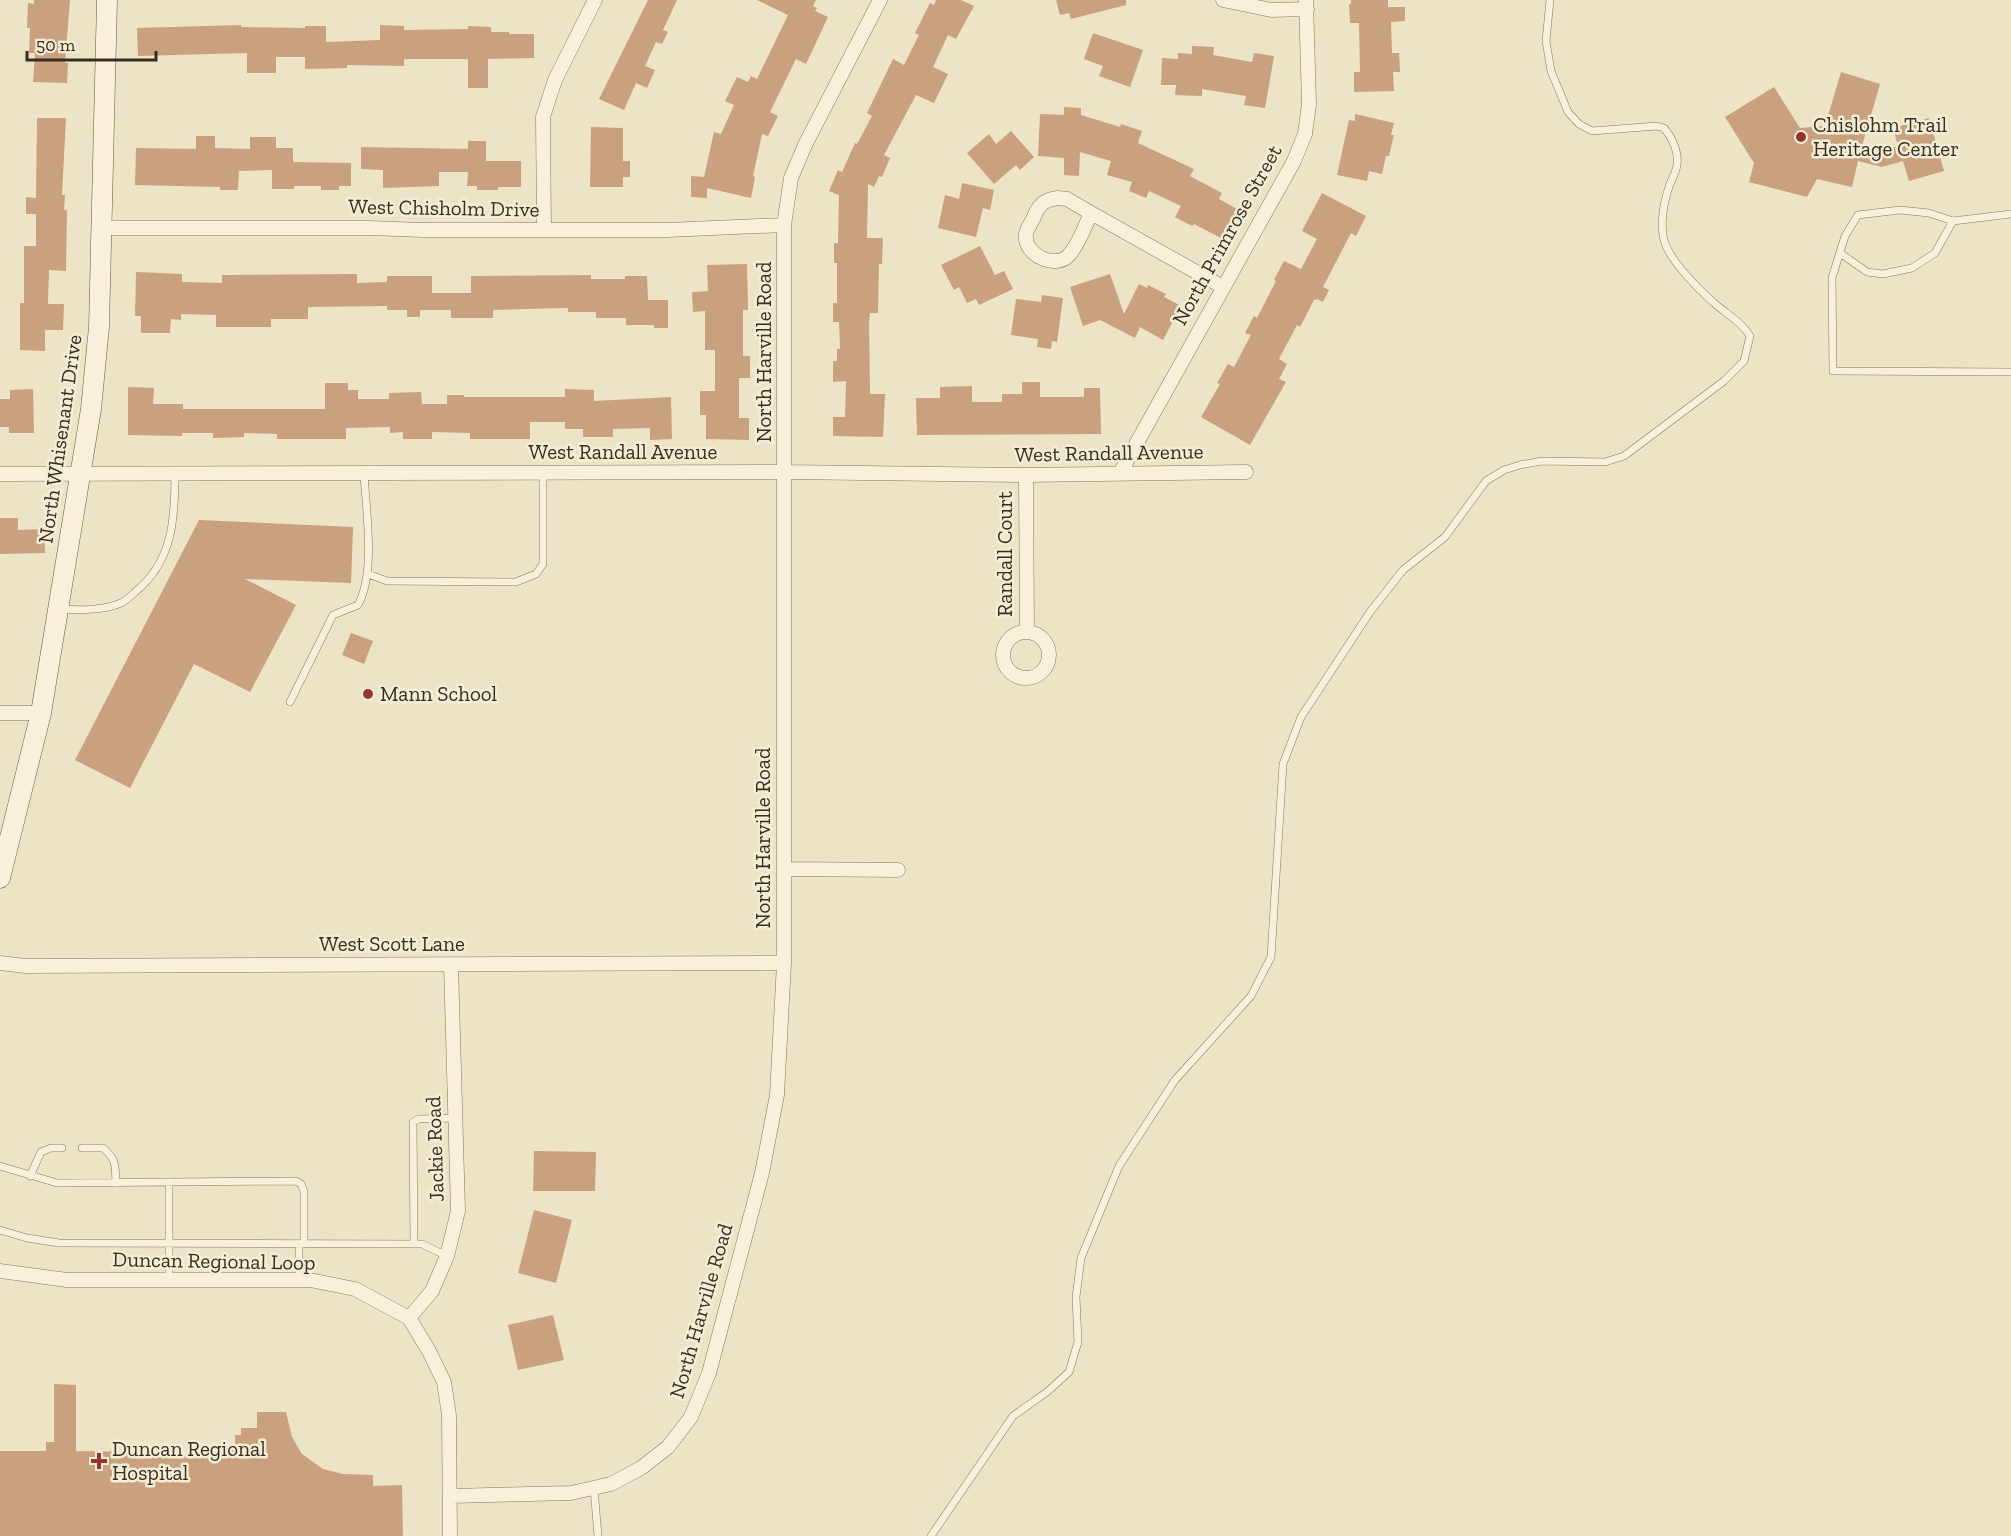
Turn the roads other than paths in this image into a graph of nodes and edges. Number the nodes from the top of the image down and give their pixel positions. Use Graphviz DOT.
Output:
graph roads {
  1 [pos="107,0"];
  2 [pos="595,0"];
  3 [pos="880,0"];
  4 [pos="1223,0"];
  5 [pos="1550,0"];
  6 [pos="1307,4"];
  7 [pos="1091,213"];
  8 [pos="2011,214"];
  9 [pos="1953,221"];
  10 [pos="784,225"];
  11 [pos="103,228"];
  12 [pos="544,230"];
  13 [pos="1840,253"];
  14 [pos="1223,287"];
  15 [pos="2011,372"];
  16 [pos="785,472"];
  17 [pos="1246,472"];
  18 [pos="175,473"];
  19 [pos="364,473"];
  20 [pos="543,473"];
  21 [pos="1120,473"];
  22 [pos="0,474"];
  23 [pos="82,474"];
  24 [pos="1026,475"];
  25 [pos="368,574"];
  26 [pos="59,609"];
  27 [pos="1027,632"];
  28 [pos="290,702"];
  29 [pos="0,713"];
  30 [pos="41,713"];
  31 [pos="784,869"];
  32 [pos="898,870"];
  33 [pos="0,878"];
  34 [pos="0,963"];
  35 [pos="784,963"];
  36 [pos="451,965"];
  37 [pos="455,1118"];
  38 [pos="62,1148"];
  39 [pos="82,1148"];
  40 [pos="0,1166"];
  41 [pos="30,1176"];
  42 [pos="169,1182"];
  43 [pos="116,1183"];
  44 [pos="0,1230"];
  45 [pos="169,1243"];
  46 [pos="302,1244"];
  47 [pos="414,1244"];
  48 [pos="447,1256"];
  49 [pos="0,1271"];
  50 [pos="169,1280"];
  51 [pos="298,1280"];
  52 [pos="409,1318"];
  53 [pos="594,1488"];
  54 [pos="450,1496"];
  55 [pos="450,1536"];
  56 [pos="598,1536"];
  57 [pos="931,1536"];
  1 -- 11 [label="street, North Whisenant Drive"];
  2 -- 12 [label="street"];
  3 -- 10 [label="street, North Harville Road"];
  4 -- 6 [label="street"];
  5 -- 57 [label="lane"];
  6 -- 14 [label="street, North Primrose Street"];
  7 -- 7 [label="street"];
  7 -- 14 [label="street"];
  8 -- 9 [label="lane"];
  9 -- 13 [label="lane"];
  9 -- 13 [label="lane"];
  10 -- 12 [label="street, West Chisholm Drive"];
  10 -- 16 [label="street, North Harville Road"];
  11 -- 12 [label="street, West Chisholm Drive"];
  11 -- 23 [label="street, North Whisenant Drive"];
  13 -- 15 [label="lane"];
  14 -- 21 [label="street, North Primrose Street"];
  16 -- 20 [label="street, West Randall Avenue"];
  16 -- 24 [label="street, West Randall Avenue"];
  16 -- 31 [label="street, North Harville Road"];
  17 -- 21 [label="street, West Randall Avenue"];
  18 -- 19 [label="street, West Randall Avenue"];
  18 -- 23 [label="street, West Randall Avenue"];
  18 -- 26 [label="lane"];
  19 -- 20 [label="street, West Randall Avenue"];
  19 -- 25 [label="lane"];
  20 -- 25 [label="lane"];
  21 -- 24 [label="street, West Randall Avenue"];
  22 -- 23 [label="street, West Randall Avenue"];
  23 -- 26 [label="street, North Whisenant Drive"];
  24 -- 27 [label="street, Randall Court"];
  25 -- 28 [label="lane"];
  26 -- 30 [label="street, North Whisenant Drive"];
  29 -- 30 [label="street"];
  30 -- 33 [label="street, North Whisenant Drive"];
  31 -- 32 [label="street"];
  31 -- 35 [label="street, North Harville Road"];
  34 -- 36 [label="street, West Scott Lane"];
  35 -- 36 [label="street, West Scott Lane"];
  35 -- 53 [label="street, North Harville Road"];
  36 -- 37 [label="street, Jackie Road"];
  37 -- 47 [label="lane"];
  37 -- 48 [label="street, Jackie Road"];
  38 -- 41 [label="lane"];
  39 -- 43 [label="lane"];
  40 -- 41 [label="lane"];
  41 -- 43 [label="lane"];
  42 -- 43 [label="lane"];
  42 -- 45 [label="lane"];
  42 -- 46 [label="lane"];
  44 -- 45 [label="lane"];
  45 -- 46 [label="lane"];
  45 -- 50 [label="lane"];
  46 -- 47 [label="lane"];
  46 -- 51 [label="lane"];
  47 -- 48 [label="lane"];
  48 -- 52 [label="street, Jackie Road"];
  49 -- 50 [label="street, Duncan Regional Loop"];
  50 -- 51 [label="street, Duncan Regional Loop"];
  51 -- 52 [label="street, Duncan Regional Loop"];
  52 -- 54 [label="street"];
  53 -- 54 [label="street, North Harville Road"];
  53 -- 56 [label="lane"];
  54 -- 55 [label="street"];
}
